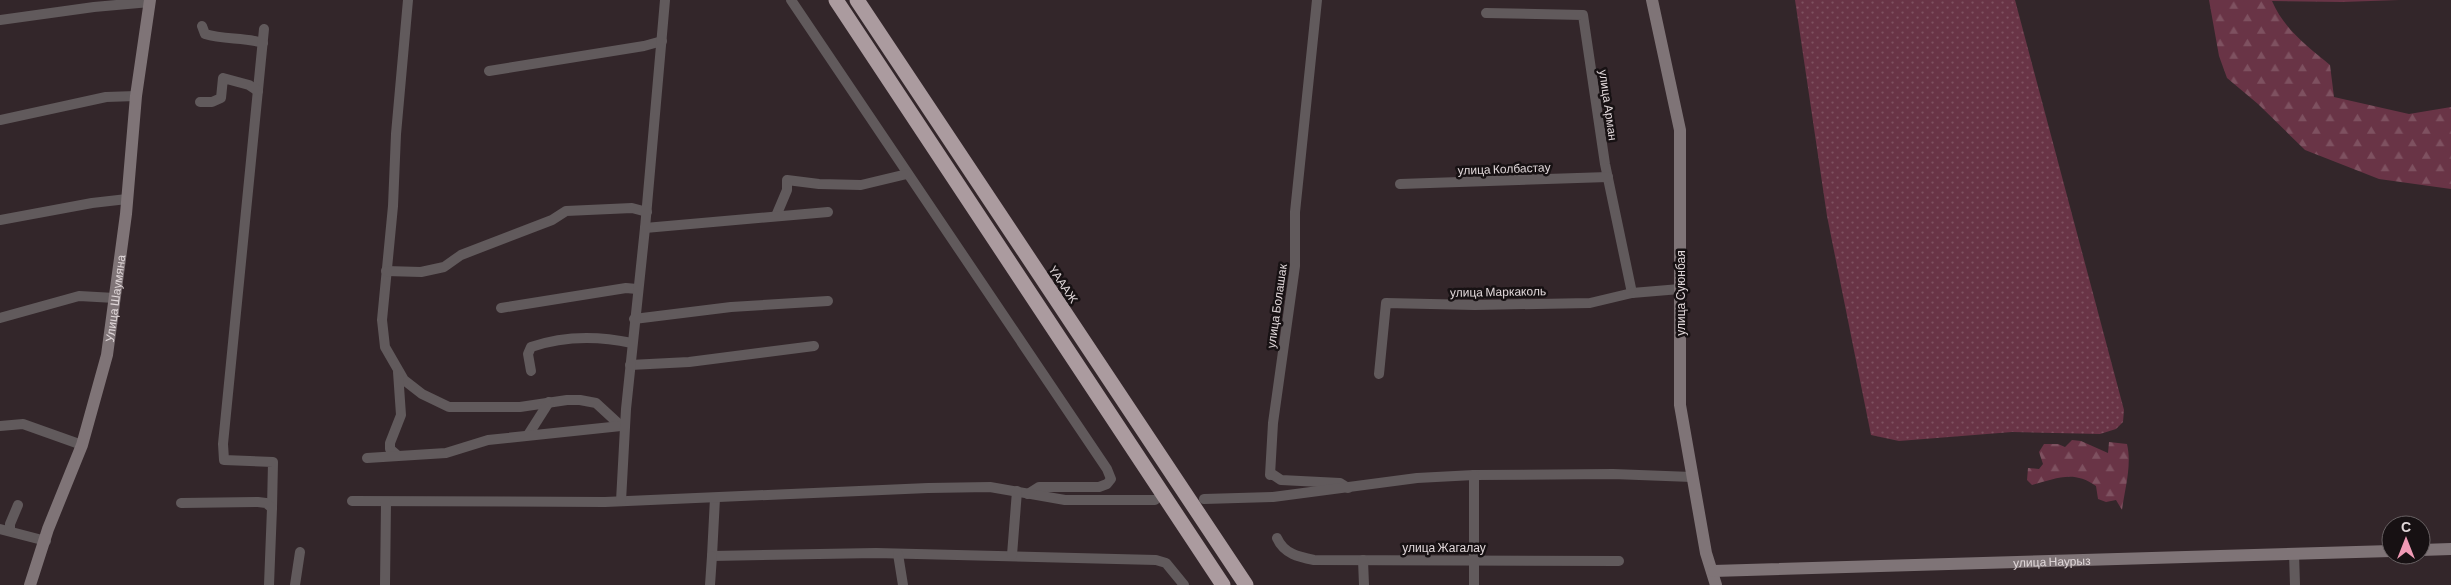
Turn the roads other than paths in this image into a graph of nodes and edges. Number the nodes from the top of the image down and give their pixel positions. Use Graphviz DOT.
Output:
graph roads {
  1 [pos="408,0"];
  2 [pos="665,0"];
  3 [pos="791,0"];
  4 [pos="836,0"];
  5 [pos="857,0"];
  6 [pos="1317,0"];
  7 [pos="1652,0"];
  8 [pos="150,1"];
  9 [pos="1486,13"];
  10 [pos="0,20"];
  11 [pos="202,26"];
  12 [pos="264,29"];
  13 [pos="662,41"];
  14 [pos="263,42"];
  15 [pos="489,71"];
  16 [pos="258,91"];
  17 [pos="136,96"];
  18 [pos="200,102"];
  19 [pos="0,120"];
  20 [pos="907,174"];
  21 [pos="1608,177"];
  22 [pos="1400,184"];
  23 [pos="128,199"];
  24 [pos="647,212"];
  25 [pos="828,212"];
  26 [pos="776,216"];
  27 [pos="0,220"];
  28 [pos="645,228"];
  29 [pos="386,271"];
  30 [pos="637,289"];
  31 [pos="1680,289"];
  32 [pos="1632,293"];
  33 [pos="115,298"];
  34 [pos="828,301"];
  35 [pos="501,308"];
  36 [pos="0,318"];
  37 [pos="634,319"];
  38 [pos="632,343"];
  39 [pos="814,346"];
  40 [pos="630,365"];
  41 [pos="531,371"];
  42 [pos="398,372"];
  43 [pos="1379,374"];
  44 [pos="549,402"];
  45 [pos="0,426"];
  46 [pos="622,426"];
  47 [pos="528,435"];
  48 [pos="82,445"];
  49 [pos="397,455"];
  50 [pos="367,458"];
  51 [pos="1474,475"];
  52 [pos="1692,477"];
  53 [pos="1348,488"];
  54 [pos="1017,491"];
  55 [pos="1028,494"];
  56 [pos="715,498"];
  57 [pos="1204,499"];
  58 [pos="1155,500"];
  59 [pos="352,501"];
  60 [pos="621,501"];
  61 [pos="386,502"];
  62 [pos="181,503"];
  63 [pos="18,505"];
  64 [pos="272,508"];
  65 [pos="5,530"];
  66 [pos="1277,538"];
  67 [pos="46,541"];
  68 [pos="2451,549"];
  69 [pos="2431,550"];
  70 [pos="2381,551"];
  71 [pos="300,552"];
  72 [pos="898,554"];
  73 [pos="2294,554"];
  74 [pos="1012,555"];
  75 [pos="712,556"];
  76 [pos="1364,560"];
  77 [pos="1474,560"];
  78 [pos="1619,561"];
  79 [pos="1713,571"];
  80 [pos="30,585"];
  81 [pos="269,585"];
  82 [pos="295,585"];
  83 [pos="385,585"];
  84 [pos="710,585"];
  85 [pos="903,585"];
  86 [pos="1184,585"];
  87 [pos="1223,585"];
  88 [pos="1246,585"];
  89 [pos="1364,585"];
  90 [pos="1474,585"];
  91 [pos="1716,585"];
  92 [pos="2295,585"];
  1 -- 29 [label="street"];
  2 -- 13 [label="street"];
  3 -- 20 [label="street"];
  4 -- 87 [label="highway"];
  5 -- 88 [label="highway, ҮАААЖ"];
  6 -- 53 [label="street, улица Болашак"];
  7 -- 31 [label="street, улица Суюнбая"];
  8 -- 10 [label="street"];
  8 -- 17 [label="street, Улица Шаумяна"];
  9 -- 21 [label="street, улица Арман"];
  11 -- 14 [label="street"];
  12 -- 14 [label="street"];
  13 -- 15 [label="street"];
  13 -- 24 [label="street"];
  14 -- 16 [label="street"];
  16 -- 18 [label="street"];
  16 -- 64 [label="street"];
  17 -- 19 [label="street"];
  17 -- 23 [label="street, Улица Шаумяна"];
  20 -- 26 [label="street"];
  20 -- 55 [label="street"];
  21 -- 22 [label="street, улица Колбастау"];
  21 -- 32 [label="street, улица Арман"];
  23 -- 27 [label="street"];
  23 -- 33 [label="street, Улица Шаумяна"];
  24 -- 28 [label="street"];
  24 -- 29 [label="street"];
  25 -- 26 [label="street"];
  26 -- 28 [label="street"];
  28 -- 30 [label="street"];
  29 -- 42 [label="street"];
  30 -- 35 [label="street"];
  30 -- 37 [label="street"];
  31 -- 32 [label="street, улица Маркаколь"];
  31 -- 52 [label="street, улица Суюнбая"];
  32 -- 43 [label="street, улица Маркаколь"];
  33 -- 36 [label="street"];
  33 -- 48 [label="street, Улица Шаумяна"];
  34 -- 37 [label="street"];
  37 -- 38 [label="street"];
  38 -- 40 [label="street"];
  38 -- 41 [label="street"];
  39 -- 40 [label="street"];
  40 -- 46 [label="street"];
  42 -- 44 [label="street"];
  42 -- 49 [label="street"];
  44 -- 46 [label="street"];
  44 -- 47 [label="street"];
  45 -- 48 [label="street"];
  46 -- 47 [label="street"];
  46 -- 60 [label="street"];
  47 -- 49 [label="street"];
  48 -- 67 [label="street, Улица Шаумяна"];
  49 -- 50 [label="street"];
  51 -- 52 [label="street"];
  51 -- 53 [label="street"];
  51 -- 77 [label="street"];
  52 -- 79 [label="street, улица Суюнбая"];
  53 -- 57 [label="street"];
  54 -- 55 [label="street"];
  54 -- 56 [label="street"];
  54 -- 74 [label="street"];
  55 -- 58 [label="street"];
  56 -- 60 [label="street"];
  56 -- 75 [label="street"];
  59 -- 61 [label="street"];
  60 -- 61 [label="street"];
  61 -- 83 [label="street"];
  62 -- 64 [label="street"];
  63 -- 65 [label="street"];
  64 -- 81 [label="street"];
  65 -- 67 [label="street"];
  66 -- 76 [label="street, улица Жагалау"];
  67 -- 80 [label="street, Улица Шаумяна"];
  68 -- 69 [label="street"];
  70 -- 73 [label="street, улица Наурыз"];
  71 -- 82 [label="street"];
  72 -- 74 [label="street"];
  72 -- 75 [label="street"];
  72 -- 85 [label="street"];
  73 -- 79 [label="street, улица Наурыз"];
  73 -- 92 [label="street"];
  74 -- 86 [label="street"];
  75 -- 84 [label="street"];
  76 -- 77 [label="street, улица Жагалау"];
  76 -- 89 [label="street"];
  77 -- 78 [label="street, улица Жагалау"];
  77 -- 90 [label="street"];
  79 -- 91 [label="street, улица Суюнбая"];
}
